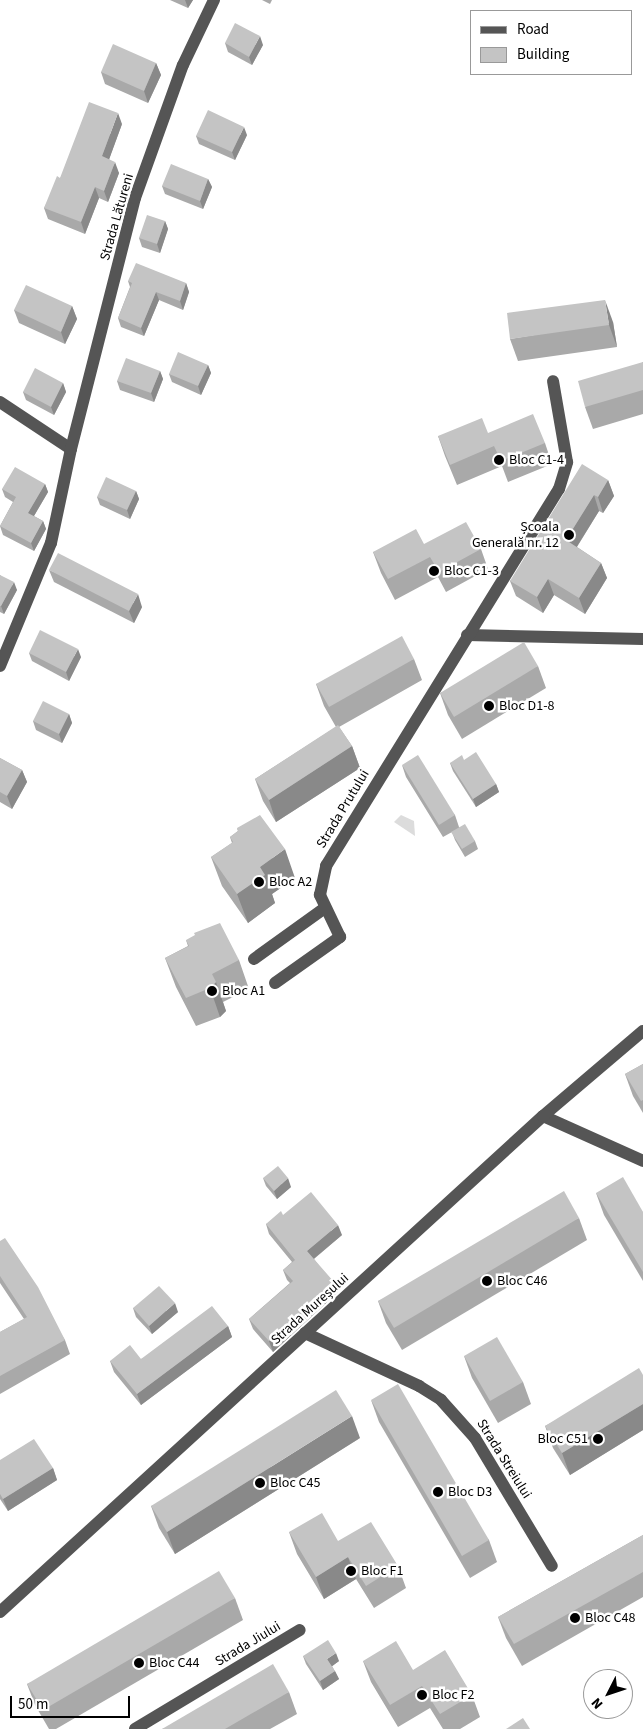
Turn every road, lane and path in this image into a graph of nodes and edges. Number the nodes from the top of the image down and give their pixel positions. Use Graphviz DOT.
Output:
graph roads {
  1 [pos="214,0"];
  2 [pos="553,381"];
  3 [pos="0,402"];
  4 [pos="71,450"];
  5 [pos="467,635"];
  6 [pos="643,639"];
  7 [pos="0,666"];
  8 [pos="325,908"];
  9 [pos="254,959"];
  10 [pos="275,983"];
  11 [pos="643,1032"];
  12 [pos="543,1116"];
  13 [pos="643,1161"];
  14 [pos="305,1333"];
  15 [pos="552,1566"];
  16 [pos="0,1612"];
  17 [pos="300,1630"];
  18 [pos="135,1729"];
  1 -- 4 [label="street, Strada Lătureni"];
  2 -- 5 [label="street, Strada Prutului"];
  3 -- 4 [label="street"];
  4 -- 7 [label="street, Strada Lătureni"];
  5 -- 6 [label="street"];
  5 -- 8 [label="street, Strada Prutului"];
  8 -- 9 [label="street"];
  8 -- 10 [label="street, Strada Prutului"];
  11 -- 12 [label="street, Strada Mureșului"];
  12 -- 13 [label="street"];
  12 -- 14 [label="street, Strada Mureșului"];
  14 -- 15 [label="street, Strada Streiului"];
  14 -- 16 [label="street, Strada Mureșului"];
  17 -- 18 [label="street, Strada Jiului"];
}
